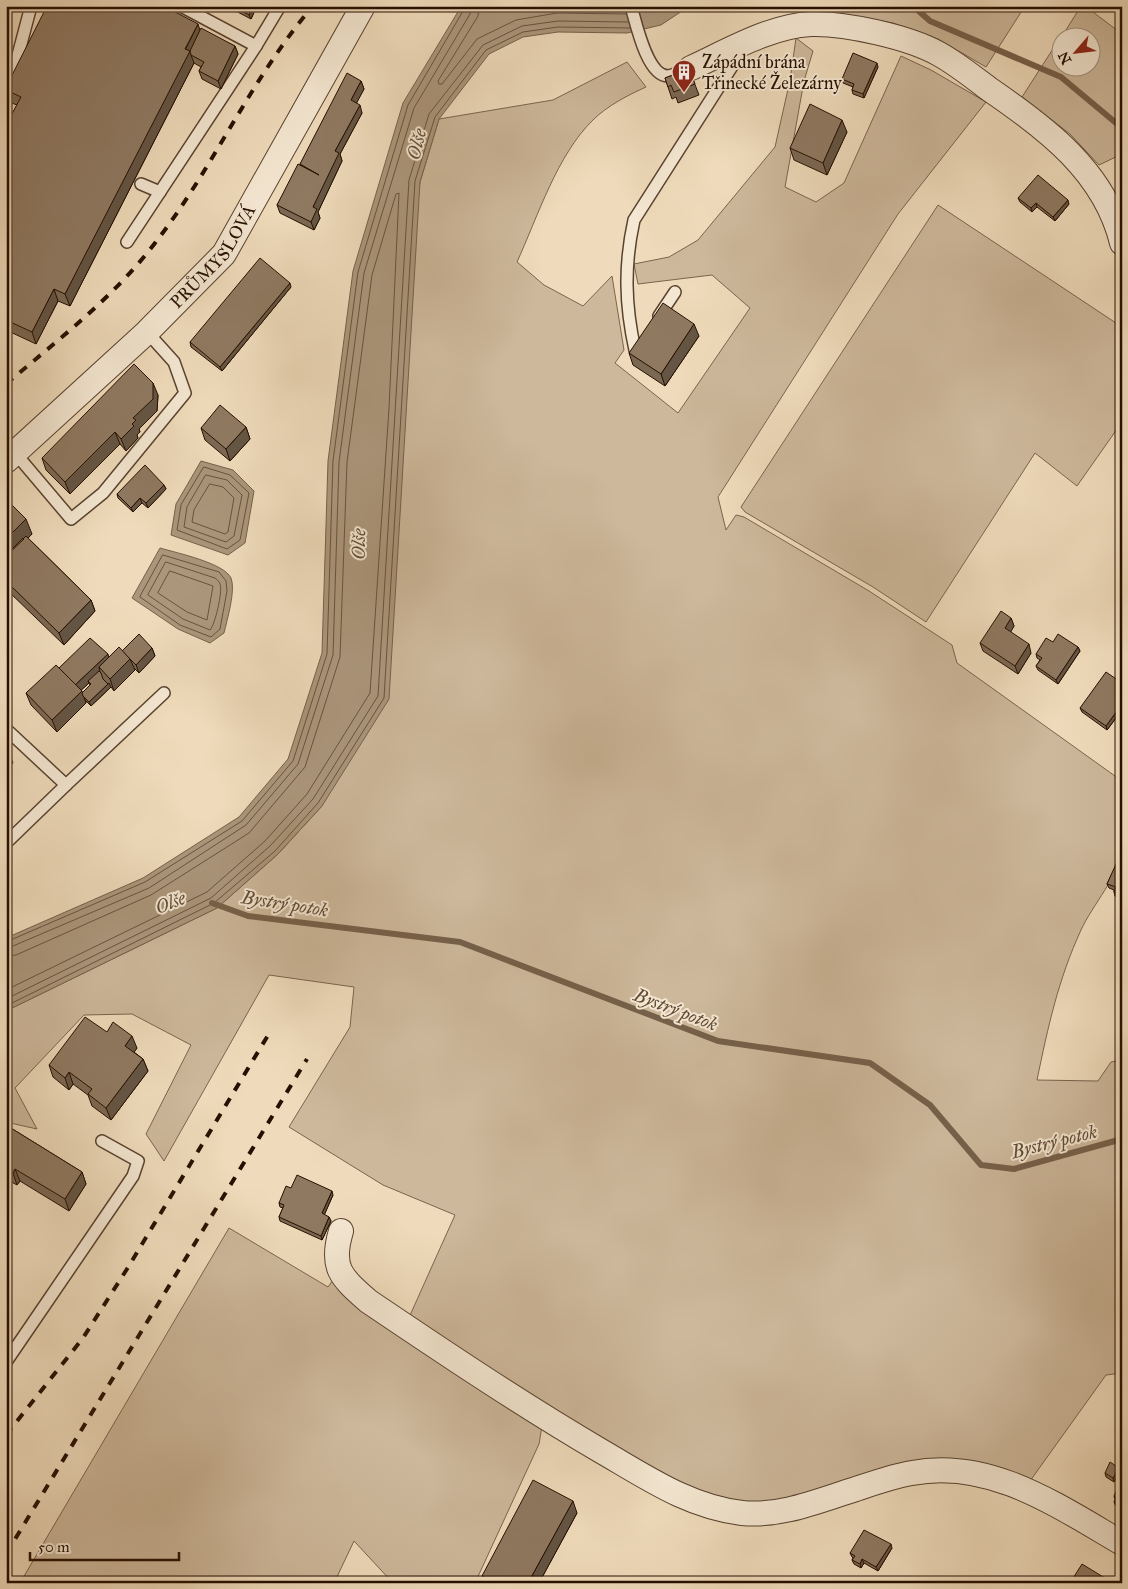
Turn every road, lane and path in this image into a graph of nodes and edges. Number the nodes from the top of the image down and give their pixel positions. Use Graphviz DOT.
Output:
graph roads {
  1 [pos="31,6"];
  2 [pos="181,6"];
  3 [pos="280,6"];
  4 [pos="362,6"];
  5 [pos="631,6"];
  6 [pos="748,43"];
  7 [pos="256,46"];
  8 [pos="690,68"];
  9 [pos="6,90"];
  10 [pos="141,184"];
  11 [pos="160,192"];
  12 [pos="128,242"];
  13 [pos="1122,243"];
  14 [pos="675,292"];
  15 [pos="148,332"];
  16 [pos="635,350"];
  17 [pos="628,361"];
  18 [pos="11,458"];
  19 [pos="164,693"];
  20 [pos="6,729"];
  21 [pos="66,785"];
  22 [pos="6,843"];
  23 [pos="102,1140"];
  24 [pos="341,1231"];
  25 [pos="6,1362"];
  26 [pos="1122,1543"];
  1 -- 9 [label="lane"];
  2 -- 7 [label="lane"];
  3 -- 7 [label="lane"];
  4 -- 15 [label="street, PRŮMYSLOVÁ"];
  5 -- 8 [label="lane"];
  6 -- 8 [label="street"];
  6 -- 13 [label="street"];
  6 -- 16 [label="lane"];
  7 -- 11 [label="lane"];
  10 -- 11 [label="lane"];
  11 -- 12 [label="lane"];
  14 -- 16 [label="lane"];
  15 -- 18 [label="street, PRŮMYSLOVÁ"];
  15 -- 18 [label="lane"];
  16 -- 17 [label="lane"];
  19 -- 21 [label="lane"];
  20 -- 21 [label="lane"];
  21 -- 22 [label="lane"];
  23 -- 25 [label="lane"];
  24 -- 26 [label="street"];
}
